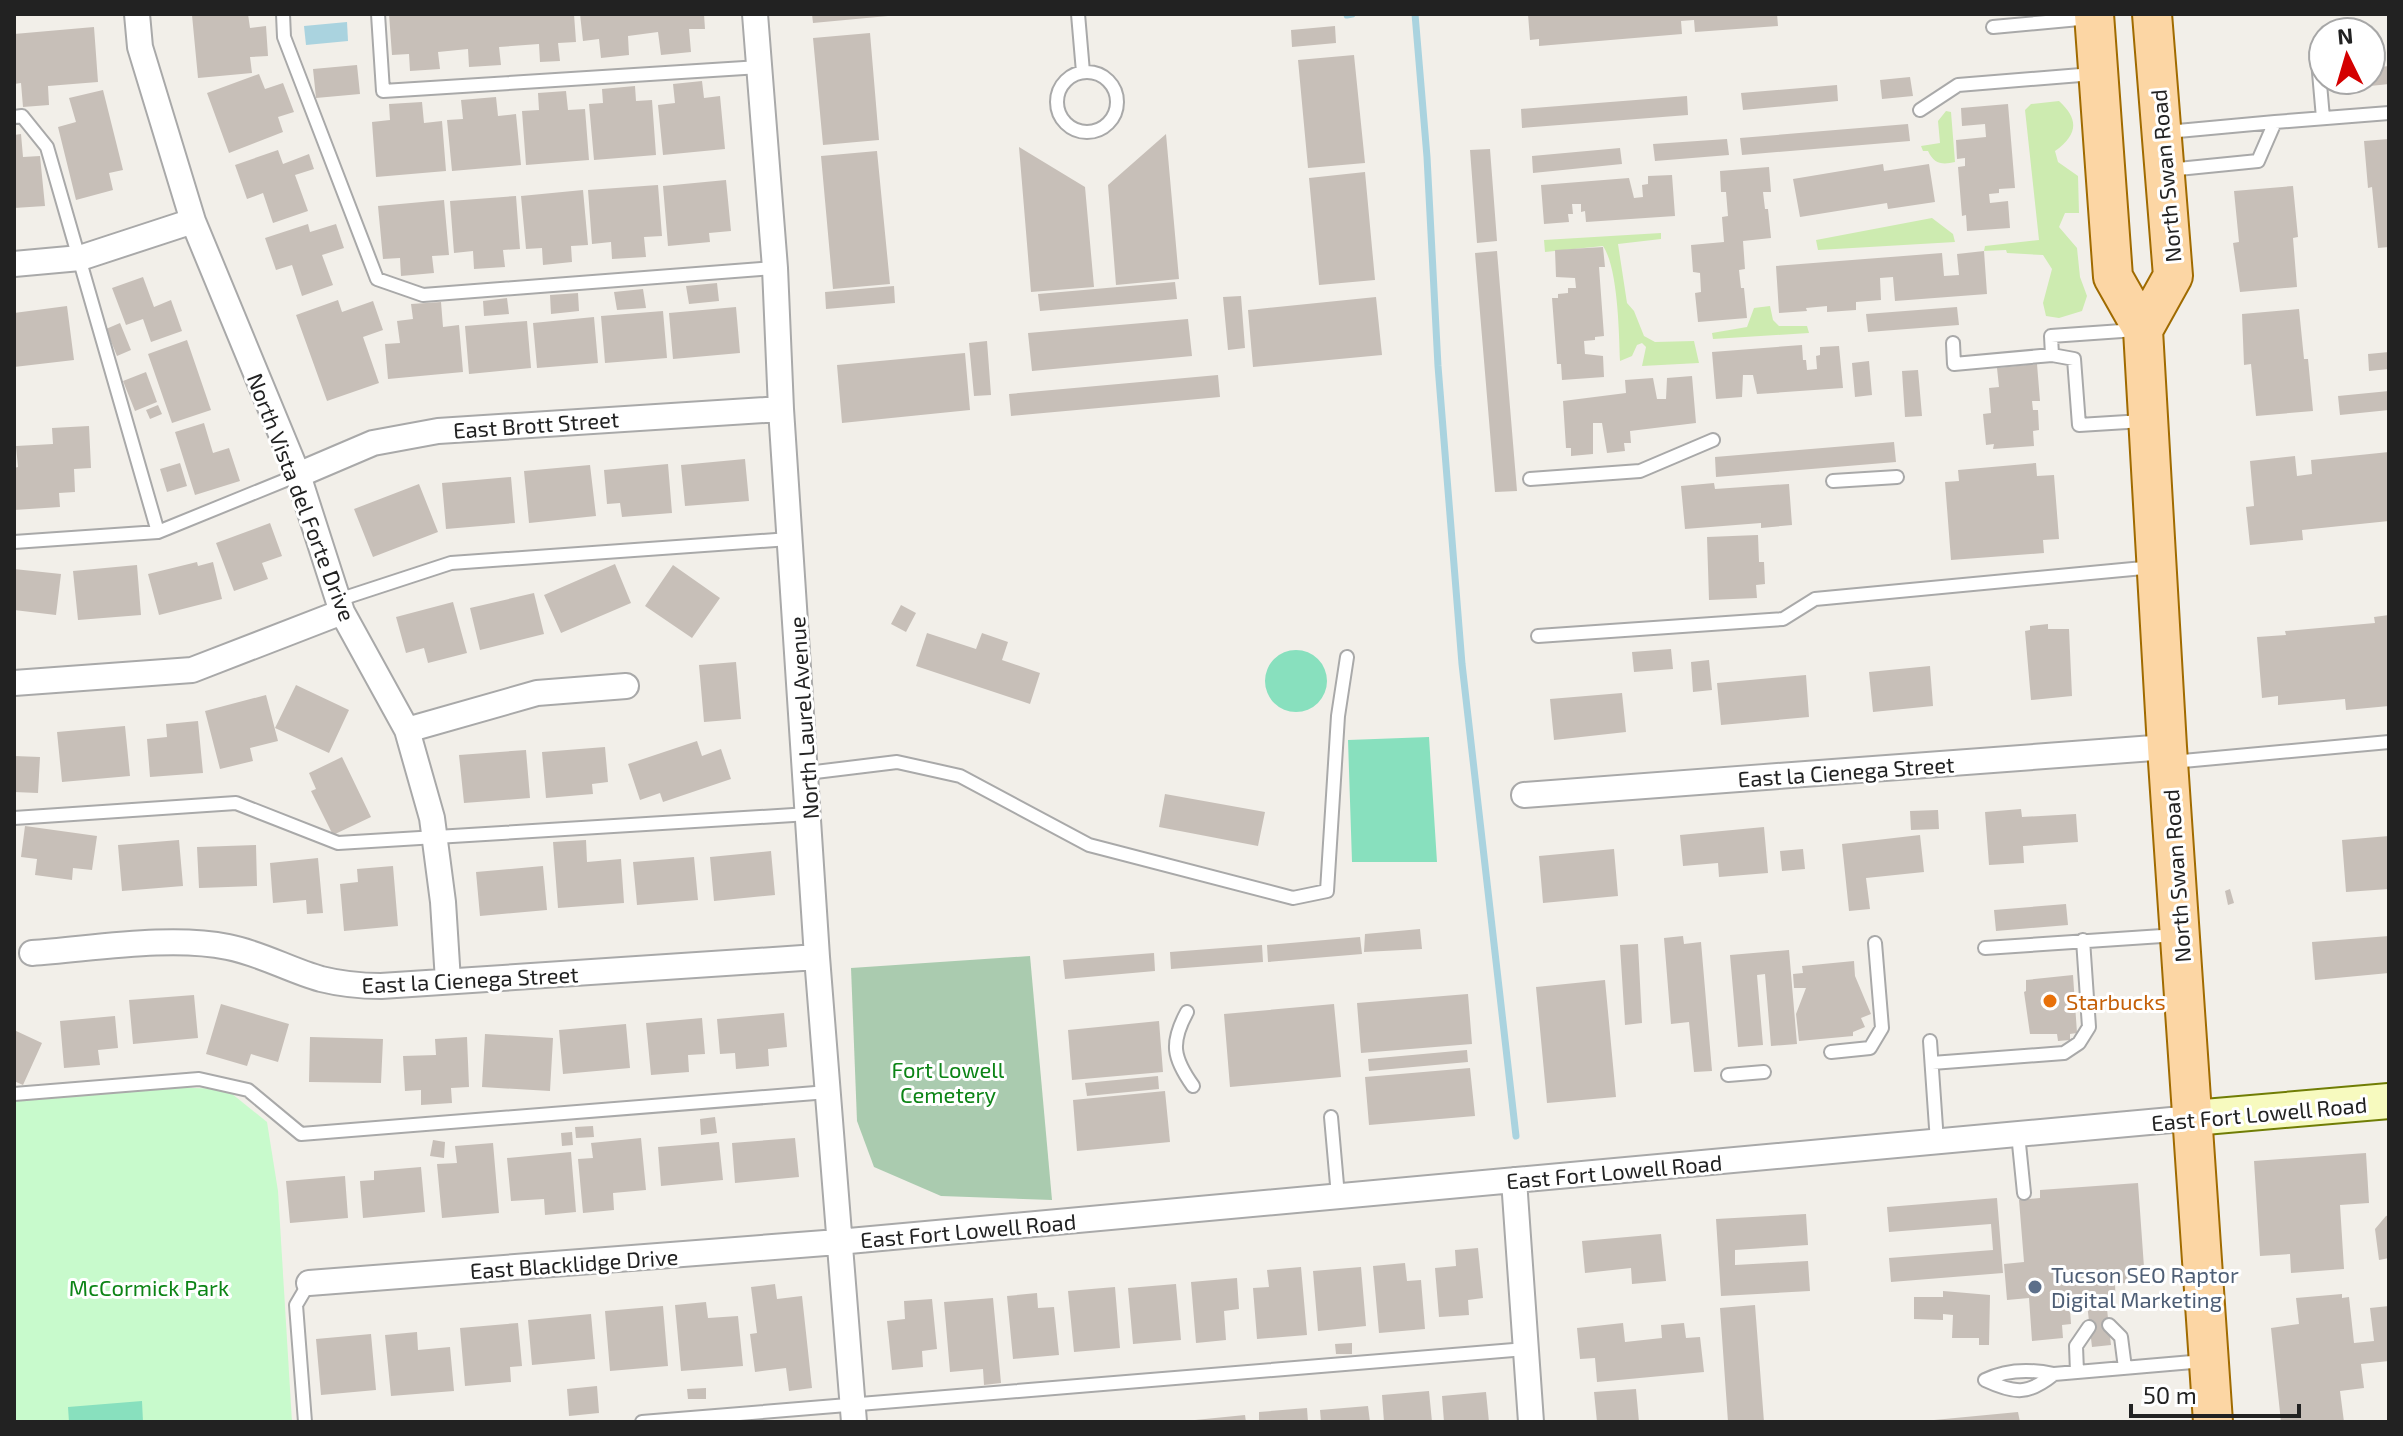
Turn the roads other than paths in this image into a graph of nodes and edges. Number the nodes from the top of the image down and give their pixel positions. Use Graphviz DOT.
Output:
graph roads {
  1 [pos="137,14"];
  2 [pos="283,14"];
  3 [pos="378,14"];
  4 [pos="755,14"];
  5 [pos="1078,14"];
  6 [pos="2152,14"];
  7 [pos="2094,16"];
  8 [pos="1993,27"];
  9 [pos="760,67"];
  10 [pos="1083,72"];
  11 [pos="2099,74"];
  12 [pos="2321,96"];
  13 [pos="1920,110"];
  14 [pos="2389,113"];
  15 [pos="14,117"];
  16 [pos="2323,118"];
  17 [pos="2275,122"];
  18 [pos="2162,133"];
  19 [pos="2164,170"];
  20 [pos="193,221"];
  21 [pos="80,258"];
  22 [pos="14,264"];
  23 [pos="775,268"];
  24 [pos="2143,330"];
  25 [pos="1953,343"];
  26 [pos="2052,355"];
  27 [pos="781,409"];
  28 [pos="2148,421"];
  29 [pos="1713,440"];
  30 [pos="298,475"];
  31 [pos="1897,477"];
  32 [pos="1530,479"];
  33 [pos="1833,481"];
  34 [pos="158,532"];
  35 [pos="790,539"];
  36 [pos="14,542"];
  37 [pos="2157,567"];
  38 [pos="340,606"];
  39 [pos="1538,636"];
  40 [pos="1347,657"];
  41 [pos="14,683"];
  42 [pos="626,686"];
  43 [pos="407,730"];
  44 [pos="2389,742"];
  45 [pos="2168,755"];
  46 [pos="807,773"];
  47 [pos="1524,795"];
  48 [pos="809,814"];
  49 [pos="14,818"];
  50 [pos="434,838"];
  51 [pos="2180,935"];
  52 [pos="2083,940"];
  53 [pos="1875,943"];
  54 [pos="1985,948"];
  55 [pos="32,953"];
  56 [pos="817,957"];
  57 [pos="448,981"];
  58 [pos="1187,1012"];
  59 [pos="1930,1041"];
  60 [pos="1831,1052"];
  61 [pos="1932,1063"];
  62 [pos="1764,1072"];
  63 [pos="1728,1075"];
  64 [pos="1193,1086"];
  65 [pos="828,1092"];
  66 [pos="14,1094"];
  67 [pos="2389,1101"];
  68 [pos="1331,1117"];
  69 [pos="2193,1118"];
  70 [pos="2018,1134"];
  71 [pos="1937,1142"];
  72 [pos="1514,1180"];
  73 [pos="2024,1193"];
  74 [pos="1338,1196"];
  75 [pos="838,1242"];
  76 [pos="309,1283"];
  77 [pos="2109,1325"];
  78 [pos="2089,1327"];
  79 [pos="1526,1349"];
  80 [pos="2209,1361"];
  81 [pos="2125,1368"];
  82 [pos="2077,1372"];
  83 [pos="2054,1374"];
  84 [pos="853,1413"];
  85 [pos="305,1422"];
  86 [pos="642,1422"];
  87 [pos="1531,1422"];
  88 [pos="2213,1422"];
  1 -- 20 [label="street, North Vista del Forte Drive"];
  2 -- 23 [label="lane"];
  3 -- 9 [label="lane"];
  4 -- 9 [label="street, North Laurel Avenue"];
  5 -- 10 [label="lane"];
  6 -- 18 [label="main road, North Swan Road"];
  7 -- 8 [label="lane"];
  7 -- 11 [label="main road, North Swan Road"];
  9 -- 23 [label="street, North Laurel Avenue"];
  10 -- 10 [label="lane"];
  11 -- 13 [label="lane"];
  11 -- 24 [label="main road, North Swan Road"];
  12 -- 16 [label="lane"];
  14 -- 16 [label="lane"];
  15 -- 21 [label="lane"];
  16 -- 17 [label="lane"];
  17 -- 18 [label="lane"];
  17 -- 19 [label="lane"];
  18 -- 19 [label="main road, North Swan Road"];
  19 -- 24 [label="main road, North Swan Road"];
  20 -- 21 [label="street"];
  20 -- 30 [label="street, North Vista del Forte Drive"];
  21 -- 22 [label="street"];
  21 -- 34 [label="lane"];
  23 -- 27 [label="street, North Laurel Avenue"];
  24 -- 26 [label="lane"];
  24 -- 28 [label="main road, North Swan Road"];
  25 -- 26 [label="lane"];
  26 -- 28 [label="lane"];
  27 -- 30 [label="street, East Brott Street"];
  27 -- 35 [label="street, North Laurel Avenue"];
  28 -- 37 [label="main road, North Swan Road"];
  29 -- 32 [label="lane"];
  30 -- 34 [label="lane"];
  30 -- 38 [label="street, North Vista del Forte Drive"];
  31 -- 33 [label="lane"];
  34 -- 36 [label="lane"];
  35 -- 38 [label="lane"];
  35 -- 46 [label="street, North Laurel Avenue"];
  37 -- 39 [label="lane"];
  37 -- 45 [label="main road, North Swan Road"];
  38 -- 41 [label="street"];
  38 -- 43 [label="street, North Vista del Forte Drive"];
  40 -- 46 [label="lane"];
  42 -- 43 [label="street"];
  43 -- 50 [label="street, North Vista del Forte Drive"];
  44 -- 45 [label="lane"];
  45 -- 47 [label="street, East la Cienega Street"];
  45 -- 51 [label="main road, North Swan Road"];
  46 -- 48 [label="street, North Laurel Avenue"];
  48 -- 50 [label="lane"];
  48 -- 56 [label="street, North Laurel Avenue"];
  49 -- 50 [label="lane"];
  50 -- 57 [label="street, North Vista del Forte Drive"];
  51 -- 52 [label="lane"];
  51 -- 69 [label="main road, North Swan Road"];
  52 -- 54 [label="lane"];
  52 -- 61 [label="lane"];
  53 -- 60 [label="lane"];
  55 -- 57 [label="street, East la Cienega Street"];
  56 -- 57 [label="street, East la Cienega Street"];
  56 -- 65 [label="street, North Laurel Avenue"];
  58 -- 64 [label="lane"];
  59 -- 61 [label="lane"];
  61 -- 71 [label="lane"];
  62 -- 63 [label="lane"];
  65 -- 66 [label="lane"];
  65 -- 75 [label="street, North Laurel Avenue"];
  67 -- 69 [label="street, East Fort Lowell Road"];
  68 -- 74 [label="lane"];
  69 -- 70 [label="street, East Fort Lowell Road"];
  69 -- 80 [label="main road, North Swan Road"];
  70 -- 71 [label="street, East Fort Lowell Road"];
  70 -- 73 [label="lane"];
  71 -- 72 [label="street, East Fort Lowell Road"];
  72 -- 74 [label="street, East Fort Lowell Road"];
  72 -- 79 [label="street"];
  74 -- 75 [label="street, East Fort Lowell Road"];
  75 -- 76 [label="street, East Blacklidge Drive"];
  75 -- 84 [label="street, North Laurel Avenue"];
  76 -- 85 [label="lane"];
  77 -- 81 [label="lane"];
  78 -- 82 [label="lane"];
  79 -- 84 [label="lane"];
  79 -- 87 [label="street"];
  80 -- 81 [label="lane"];
  80 -- 88 [label="main road, North Swan Road"];
  81 -- 82 [label="lane"];
  82 -- 83 [label="lane"];
  84 -- 86 [label="lane"];
}
